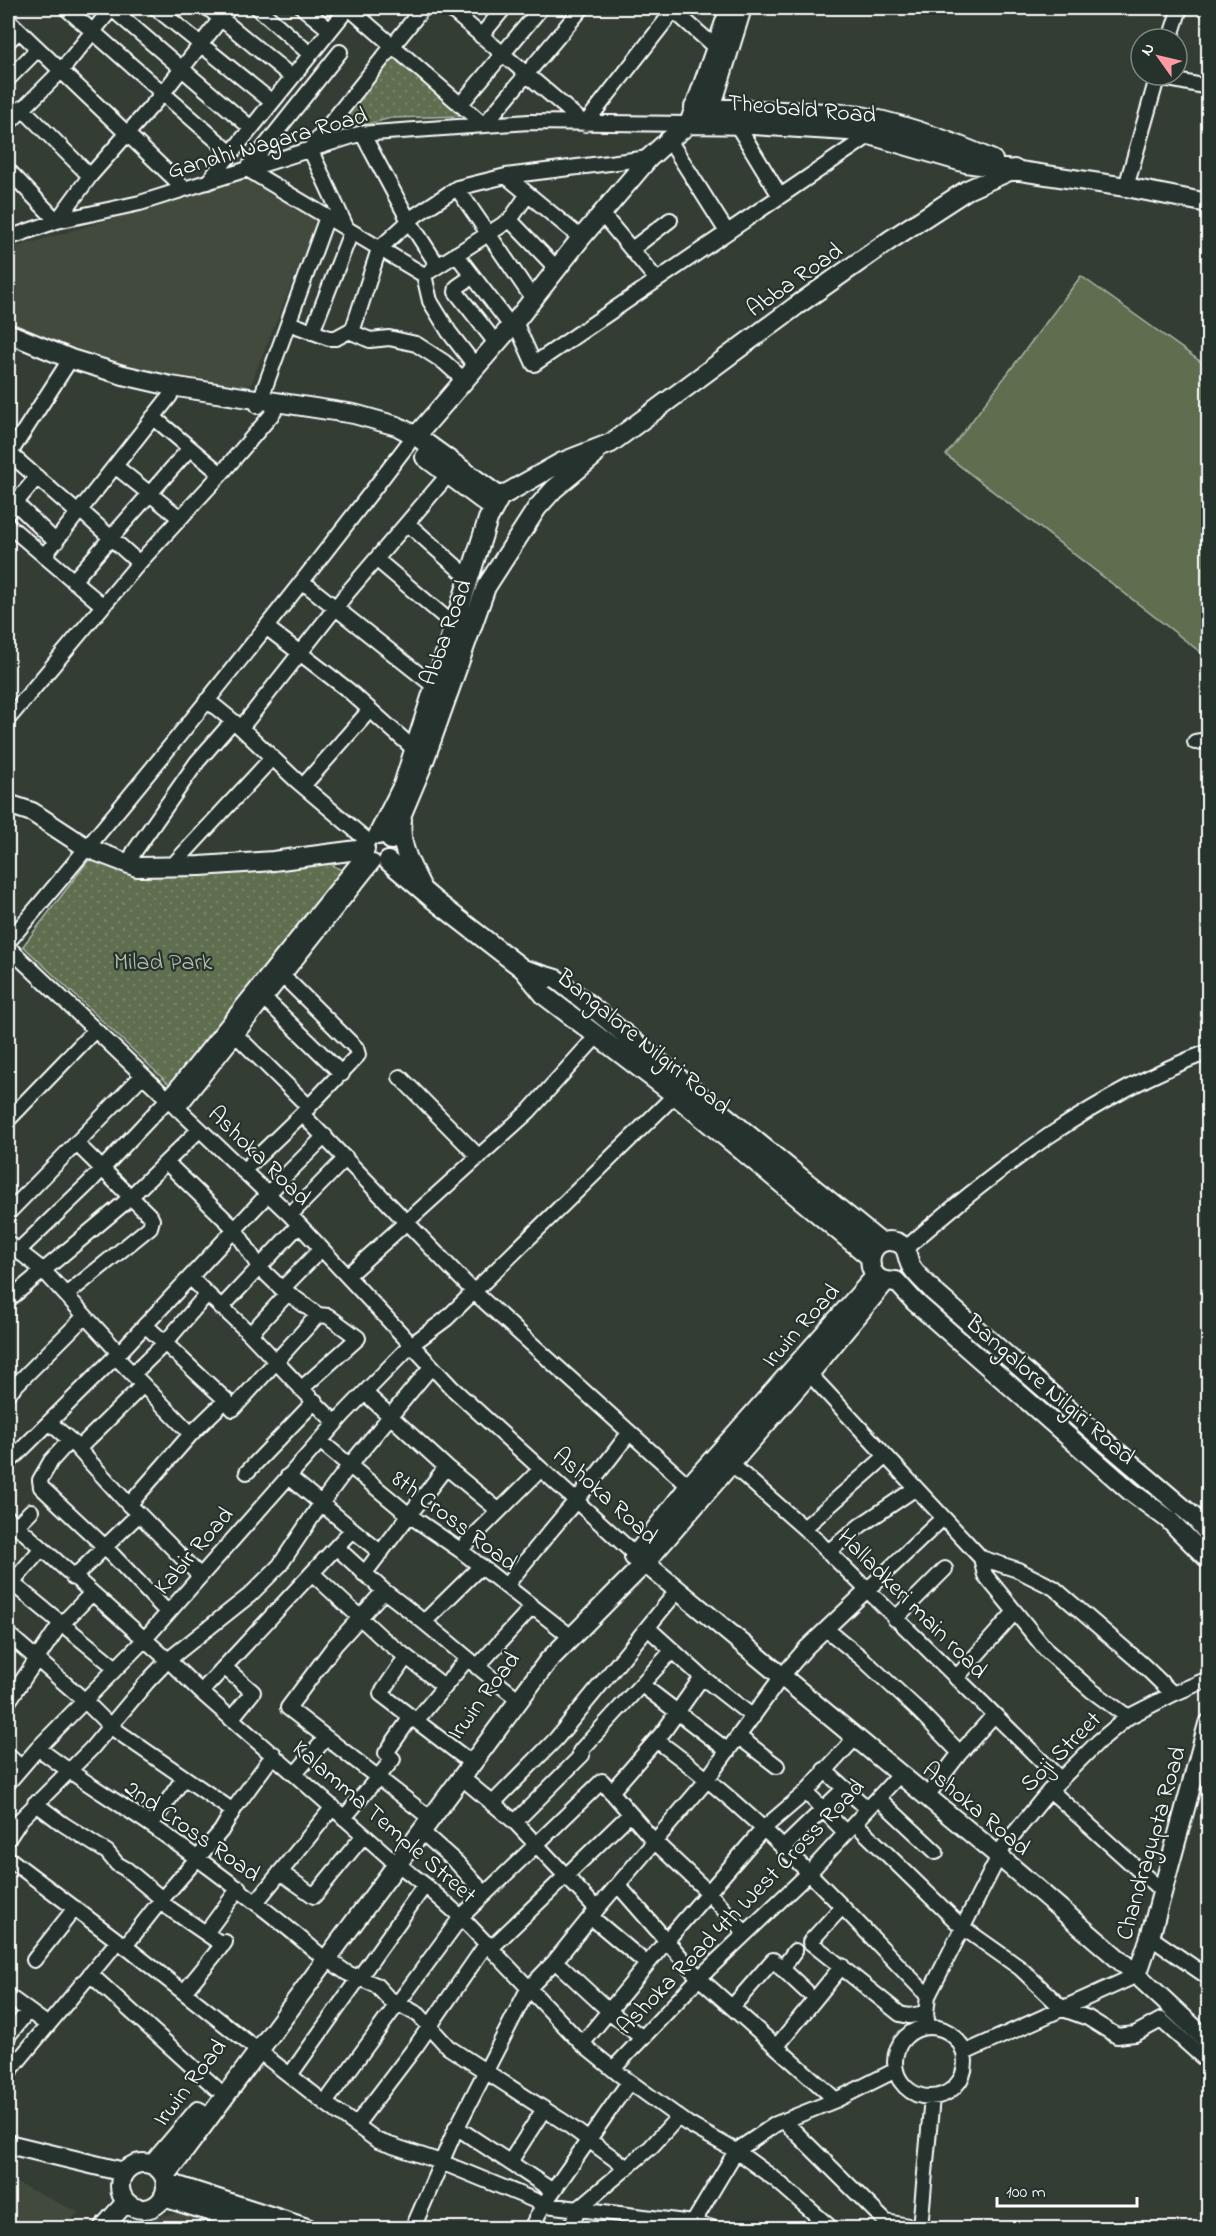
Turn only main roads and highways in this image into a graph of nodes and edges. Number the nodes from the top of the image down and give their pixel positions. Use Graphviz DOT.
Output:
graph roads {
  1 [pos="730,8"];
  2 [pos="742,8"];
  3 [pos="700,116"];
  4 [pos="1014,169"];
  5 [pos="1209,203"];
  6 [pos="8,333"];
  7 [pos="8,344"];
  8 [pos="264,406"];
  9 [pos="412,440"];
  10 [pos="611,443"];
  11 [pos="496,503"];
  12 [pos="479,547"];
  13 [pos="486,587"];
  14 [pos="406,803"];
  15 [pos="8,804"];
  16 [pos="375,849"];
  17 [pos="424,892"];
  18 [pos="523,969"];
  19 [pos="875,1250"];
  20 [pos="886,1279"];
  21 [pos="804,1368"];
  22 [pos="1209,1533"];
  23 [pos="640,1559"];
  24 [pos="1209,1559"];
  25 [pos="1209,1724"];
  26 [pos="423,1823"];
  27 [pos="1137,1975"];
  28 [pos="1209,2040"];
  29 [pos="254,2046"];
  30 [pos="8,2144"];
  31 [pos="124,2172"];
  32 [pos="162,2180"];
  33 [pos="131,2205"];
  34 [pos="103,2229"];
  35 [pos="119,2229"];
  36 [pos="263,2229"];
  37 [pos="307,2229"];
  1 -- 3 [label="main road"];
  2 -- 3 [label="main road"];
  3 -- 4 [label="main road, Theobald Road"];
  3 -- 4 [label="main road, Theobald Road"];
  3 -- 9 [label="main road"];
  4 -- 5 [label="main road, Theobald Road"];
  4 -- 10 [label="main road, Abba Road"];
  6 -- 8 [label="main road"];
  7 -- 8 [label="main road"];
  8 -- 9 [label="main road"];
  9 -- 11 [label="main road"];
  9 -- 11 [label="main road"];
  10 -- 11 [label="main road, Abba Road"];
  10 -- 13 [label="main road, Abba Road"];
  11 -- 12 [label="main road"];
  12 -- 13 [label="main road"];
  12 -- 16 [label="main road"];
  13 -- 14 [label="main road, Abba Road"];
  14 -- 16 [label="main road, Abba Road"];
  14 -- 17 [label="main road"];
  15 -- 16 [label="main road"];
  16 -- 17 [label="main road, Bangalore Nilgiri Road"];
  17 -- 18 [label="main road, Bangalore Nilgiri Road"];
  18 -- 19 [label="main road, Bangalore Nilgiri Road"];
  18 -- 19 [label="main road"];
  19 -- 20 [label="main road, Bangalore Nilgiri Road"];
  19 -- 22 [label="main road, Bangalore Nilgiri Road"];
  20 -- 21 [label="main road, Irwin Road"];
  20 -- 24 [label="main road, Bangalore Nilgiri Road"];
  21 -- 23 [label="main road, Irwin Road"];
  21 -- 23 [label="main road, Irwin Road"];
  23 -- 26 [label="main road, Irwin Road"];
  23 -- 26 [label="main road, Irwin Road"];
  23 -- 27 [label="main road, Ashoka Road"];
  25 -- 27 [label="main road, Chandragupta Road"];
  26 -- 29 [label="main road, Irwin Road"];
  27 -- 28 [label="main road, Ashoka Road"];
  29 -- 32 [label="main road"];
  29 -- 32 [label="main road, Irwin Road"];
  30 -- 31 [label="main road"];
  31 -- 32 [label="main road"];
  31 -- 33 [label="main road"];
  32 -- 33 [label="main road"];
  32 -- 36 [label="main road"];
  32 -- 37 [label="main road"];
  33 -- 34 [label="main road"];
  33 -- 35 [label="main road"];
}
